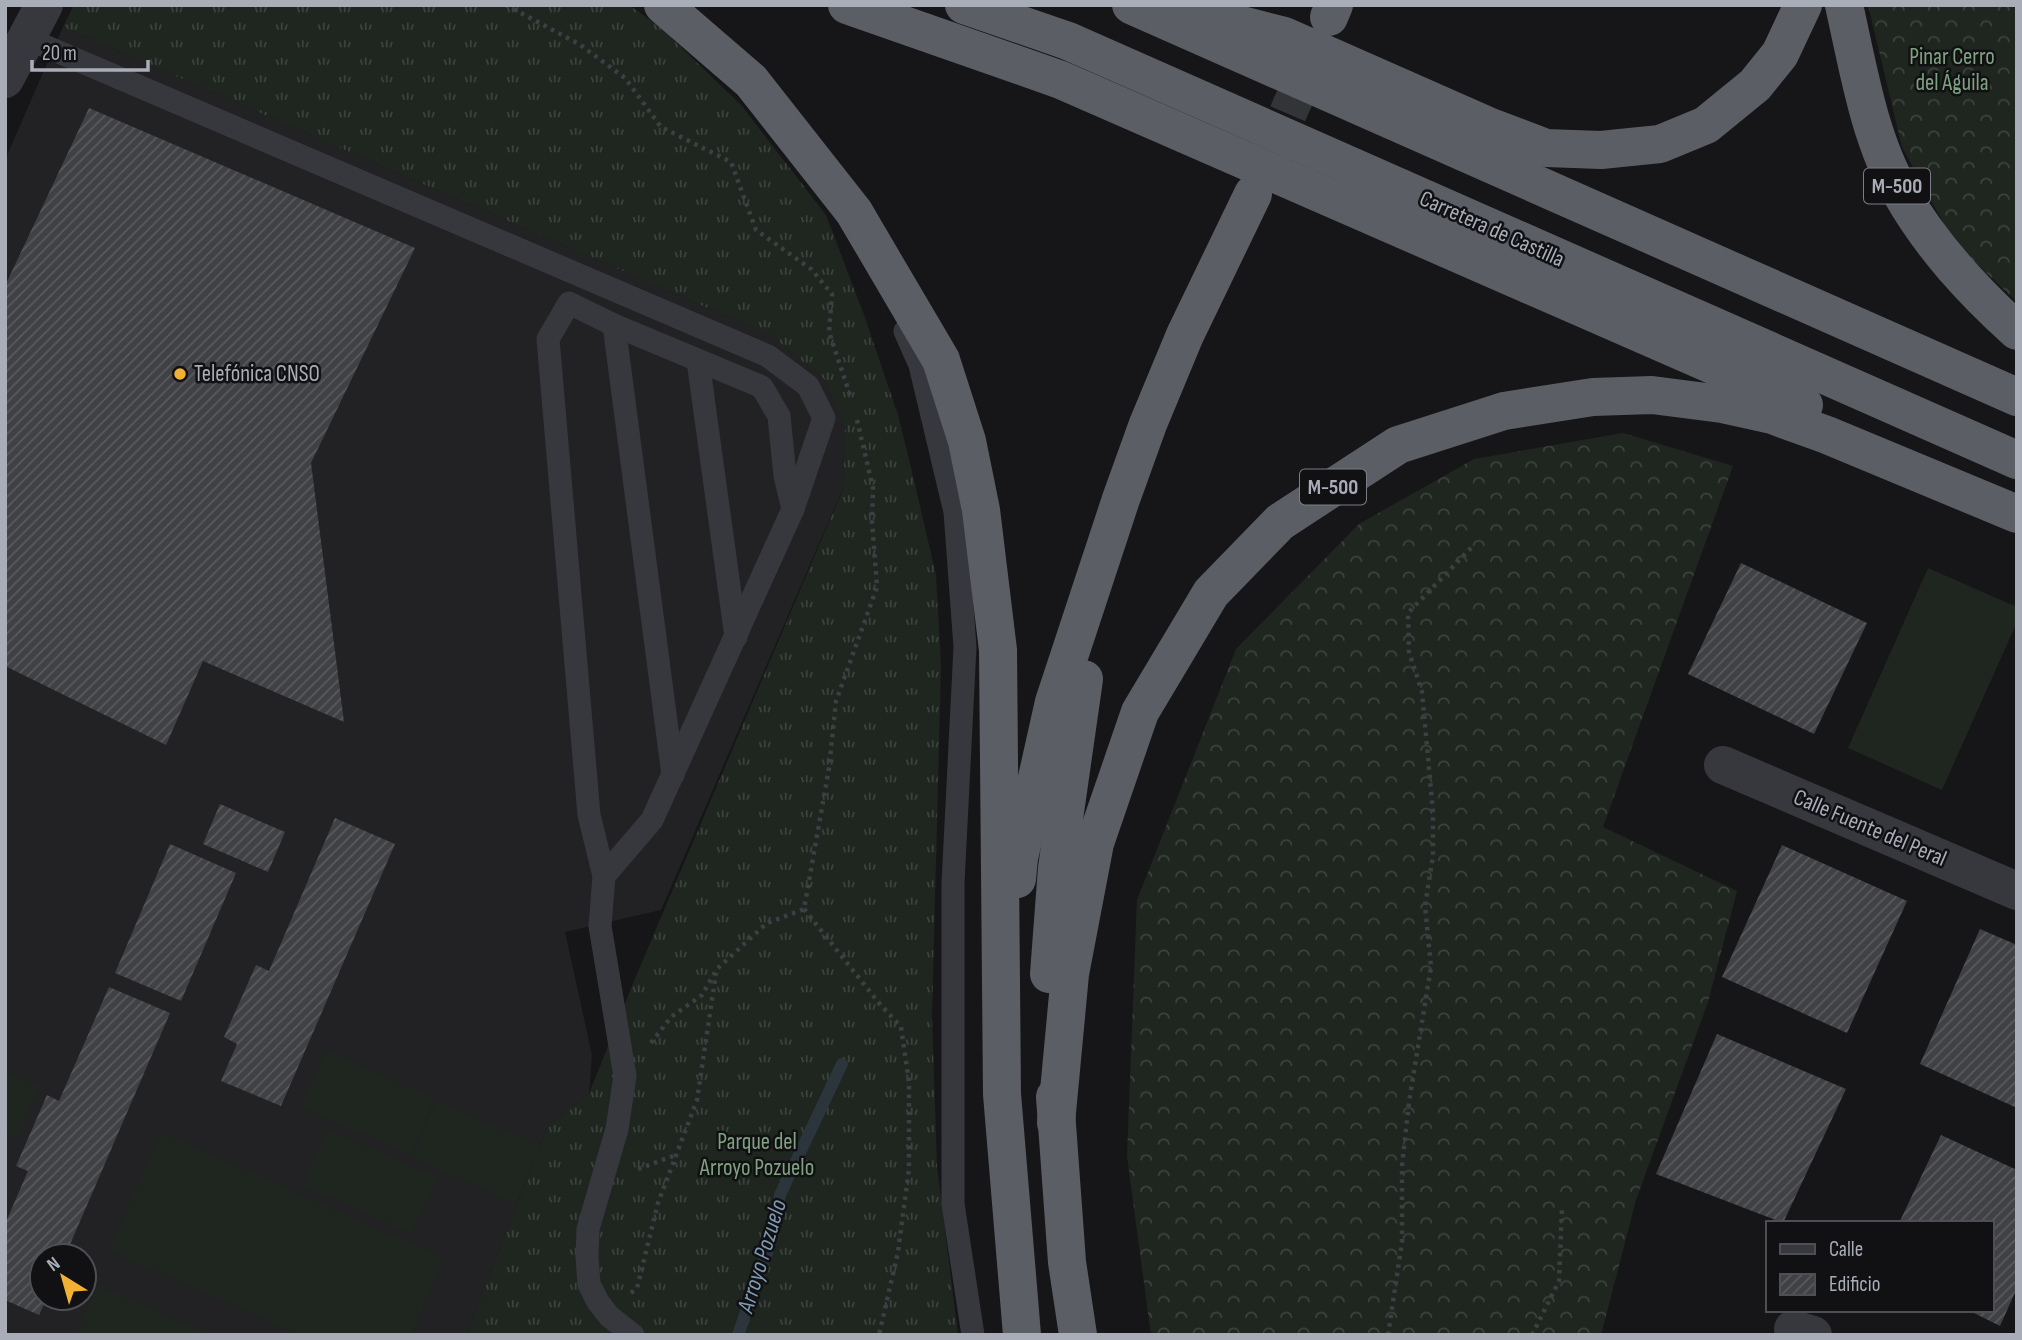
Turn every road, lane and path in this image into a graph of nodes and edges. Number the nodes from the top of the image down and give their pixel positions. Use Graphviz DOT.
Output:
graph roads {
  1 [pos="44,5"];
  2 [pos="663,5"];
  3 [pos="847,5"];
  4 [pos="964,5"];
  5 [pos="1131,5"];
  6 [pos="1166,5"];
  7 [pos="1803,5"];
  8 [pos="1844,5"];
  9 [pos="26,38"];
  10 [pos="5,79"];
  11 [pos="1253,194"];
  12 [pos="854,212"];
  13 [pos="614,325"];
  14 [pos="2017,331"];
  15 [pos="698,361"];
  16 [pos="2017,397"];
  17 [pos="2017,460"];
  18 [pos="1121,499"];
  19 [pos="2017,505"];
  20 [pos="793,509"];
  21 [pos="2017,514"];
  22 [pos="1472,547"];
  23 [pos="736,638"];
  24 [pos="1723,765"];
  25 [pos="673,775"];
  26 [pos="604,876"];
  27 [pos="2017,891"];
  28 [pos="804,909"];
  29 [pos="717,969"];
  30 [pos="702,995"];
  31 [pos="625,1076"];
  32 [pos="1002,1094"];
  33 [pos="1056,1123"];
  34 [pos="1562,1209"];
  35 [pos="609,1316"];
  36 [pos="634,1335"];
  37 [pos="878,1335"];
  38 [pos="973,1335"];
  39 [pos="1022,1335"];
  40 [pos="1078,1335"];
  41 [pos="1388,1335"];
  42 [pos="1532,1335"];
  1 -- 9 [label="street"];
  2 -- 12 [label="highway"];
  3 -- 19 [label="highway"];
  4 -- 17 [label="highway, Carretera de Castilla"];
  5 -- 16 [label="highway"];
  6 -- 7 [label="highway"];
  8 -- 14 [label="highway, M-500"];
  9 -- 10 [label="street"];
  9 -- 20 [label="lane"];
  11 -- 18 [label="highway"];
  12 -- 32 [label="highway"];
  12 -- 38 [label="lane"];
  13 -- 15 [label="lane"];
  13 -- 25 [label="lane"];
  13 -- 26 [label="lane"];
  15 -- 20 [label="lane"];
  15 -- 23 [label="lane"];
  18 -- 32 [label="highway"];
  18 -- 33 [label="highway"];
  20 -- 23 [label="lane"];
  21 -- 33 [label="highway, M-500"];
  22 -- 41 [label="path"];
  23 -- 25 [label="lane"];
  24 -- 27 [label="street, Calle Fuente del Peral"];
  25 -- 26 [label="lane"];
  26 -- 31 [label="lane"];
  28 -- 37 [label="path"];
  29 -- 35 [label="path"];
  30 -- 31 [label="path"];
  31 -- 35 [label="lane"];
  32 -- 39 [label="highway"];
  33 -- 40 [label="highway"];
  34 -- 42 [label="path"];
  35 -- 36 [label="lane"];
}
